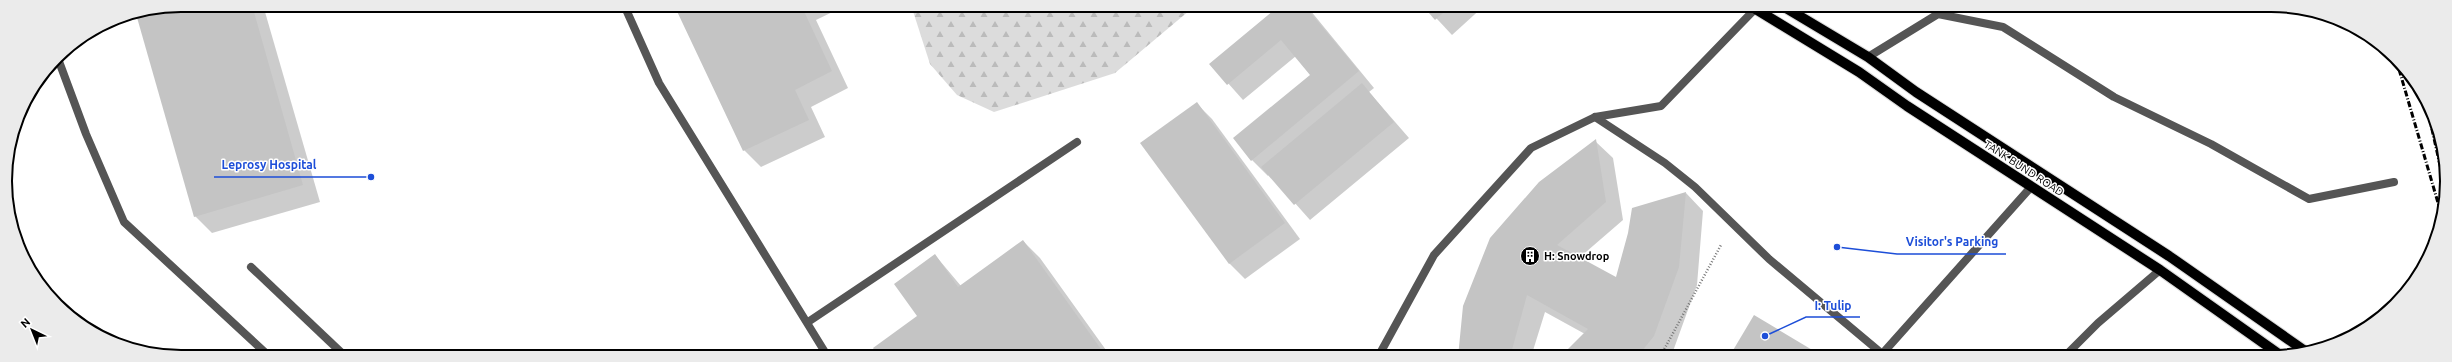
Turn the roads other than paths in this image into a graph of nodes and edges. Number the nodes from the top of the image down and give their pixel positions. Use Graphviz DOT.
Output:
graph roads {
  1 [pos="627,12"];
  2 [pos="1747,12"];
  3 [pos="1760,12"];
  4 [pos="1792,12"];
  5 [pos="1868,58"];
  6 [pos="60,63"];
  7 [pos="1595,117"];
  8 [pos="1077,142"];
  9 [pos="2394,182"];
  10 [pos="2031,187"];
  11 [pos="251,267"];
  12 [pos="2160,270"];
  13 [pos="808,322"];
  14 [pos="2300,348"];
  15 [pos="262,350"];
  16 [pos="339,350"];
  17 [pos="824,350"];
  18 [pos="1382,350"];
  19 [pos="1879,350"];
  20 [pos="1889,350"];
  21 [pos="2071,350"];
  22 [pos="2270,350"];
  1 -- 13 [label="street"];
  2 -- 7 [label="street"];
  3 -- 10 [label="main road, TANK BUND ROAD"];
  4 -- 5 [label="main road, TANK BUND ROAD"];
  5 -- 9 [label="street"];
  5 -- 14 [label="main road, TANK BUND ROAD"];
  6 -- 15 [label="street"];
  7 -- 18 [label="street"];
  7 -- 19 [label="street"];
  8 -- 13 [label="street"];
  10 -- 12 [label="main road, TANK BUND ROAD"];
  10 -- 20 [label="street"];
  11 -- 16 [label="street"];
  12 -- 21 [label="street"];
  12 -- 22 [label="main road, TANK BUND ROAD"];
  13 -- 17 [label="street"];
}
